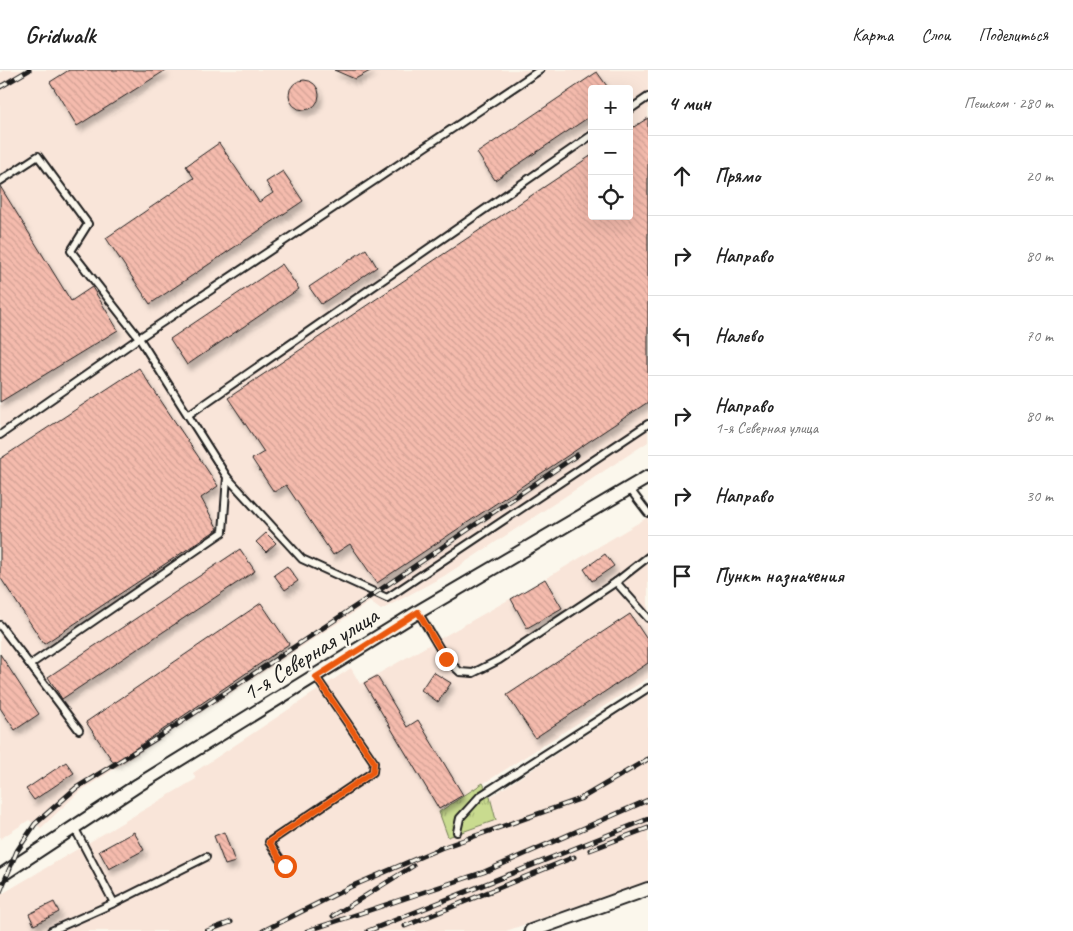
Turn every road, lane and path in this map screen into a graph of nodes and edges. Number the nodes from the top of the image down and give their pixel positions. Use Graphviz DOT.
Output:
graph roads {
  1 [pos="540,70"];
  2 [pos="648,97"];
  3 [pos="633,107"];
  4 [pos="588,138"];
  5 [pos="0,181"];
  6 [pos="140,338"];
  7 [pos="188,415"];
  8 [pos="648,424"];
  9 [pos="0,435"];
  10 [pos="227,477"];
  11 [pos="648,477"];
  12 [pos="629,488"];
  13 [pos="648,513"];
  14 [pos="648,557"];
  15 [pos="616,582"];
  16 [pos="418,612"];
  17 [pos="648,618"];
  18 [pos="0,625"];
  19 [pos="31,664"];
  20 [pos="316,677"];
  21 [pos="648,688"];
  22 [pos="79,730"];
  23 [pos="74,827"];
  24 [pos="457,832"];
  25 [pos="206,857"];
  26 [pos="285,866"];
  27 [pos="0,876"];
  28 [pos="648,889"];
  29 [pos="114,903"];
  30 [pos="51,931"];
  31 [pos="531,931"];
  1 -- 6 [label="lane"];
  2 -- 3 [label="lane"];
  4 -- 7 [label="lane"];
  5 -- 6 [label="lane"];
  6 -- 7 [label="lane"];
  6 -- 9 [label="lane"];
  7 -- 10 [label="lane"];
  8 -- 10 [label="lane"];
  10 -- 19 [label="lane"];
  11 -- 12 [label="street, 1-я Северная улица"];
  12 -- 13 [label="lane"];
  12 -- 16 [label="street, 1-я Северная улица"];
  14 -- 15 [label="lane"];
  15 -- 16 [label="lane"];
  15 -- 17 [label="lane"];
  16 -- 20 [label="street, 1-я Северная улица"];
  18 -- 19 [label="lane"];
  19 -- 22 [label="lane"];
  20 -- 23 [label="street, 1-я Северная улица"];
  20 -- 26 [label="lane"];
  21 -- 24 [label="lane"];
  23 -- 27 [label="street, 1-я Северная улица"];
  23 -- 29 [label="lane"];
  25 -- 29 [label="lane"];
  28 -- 31 [label="street"];
  29 -- 30 [label="lane"];
}
